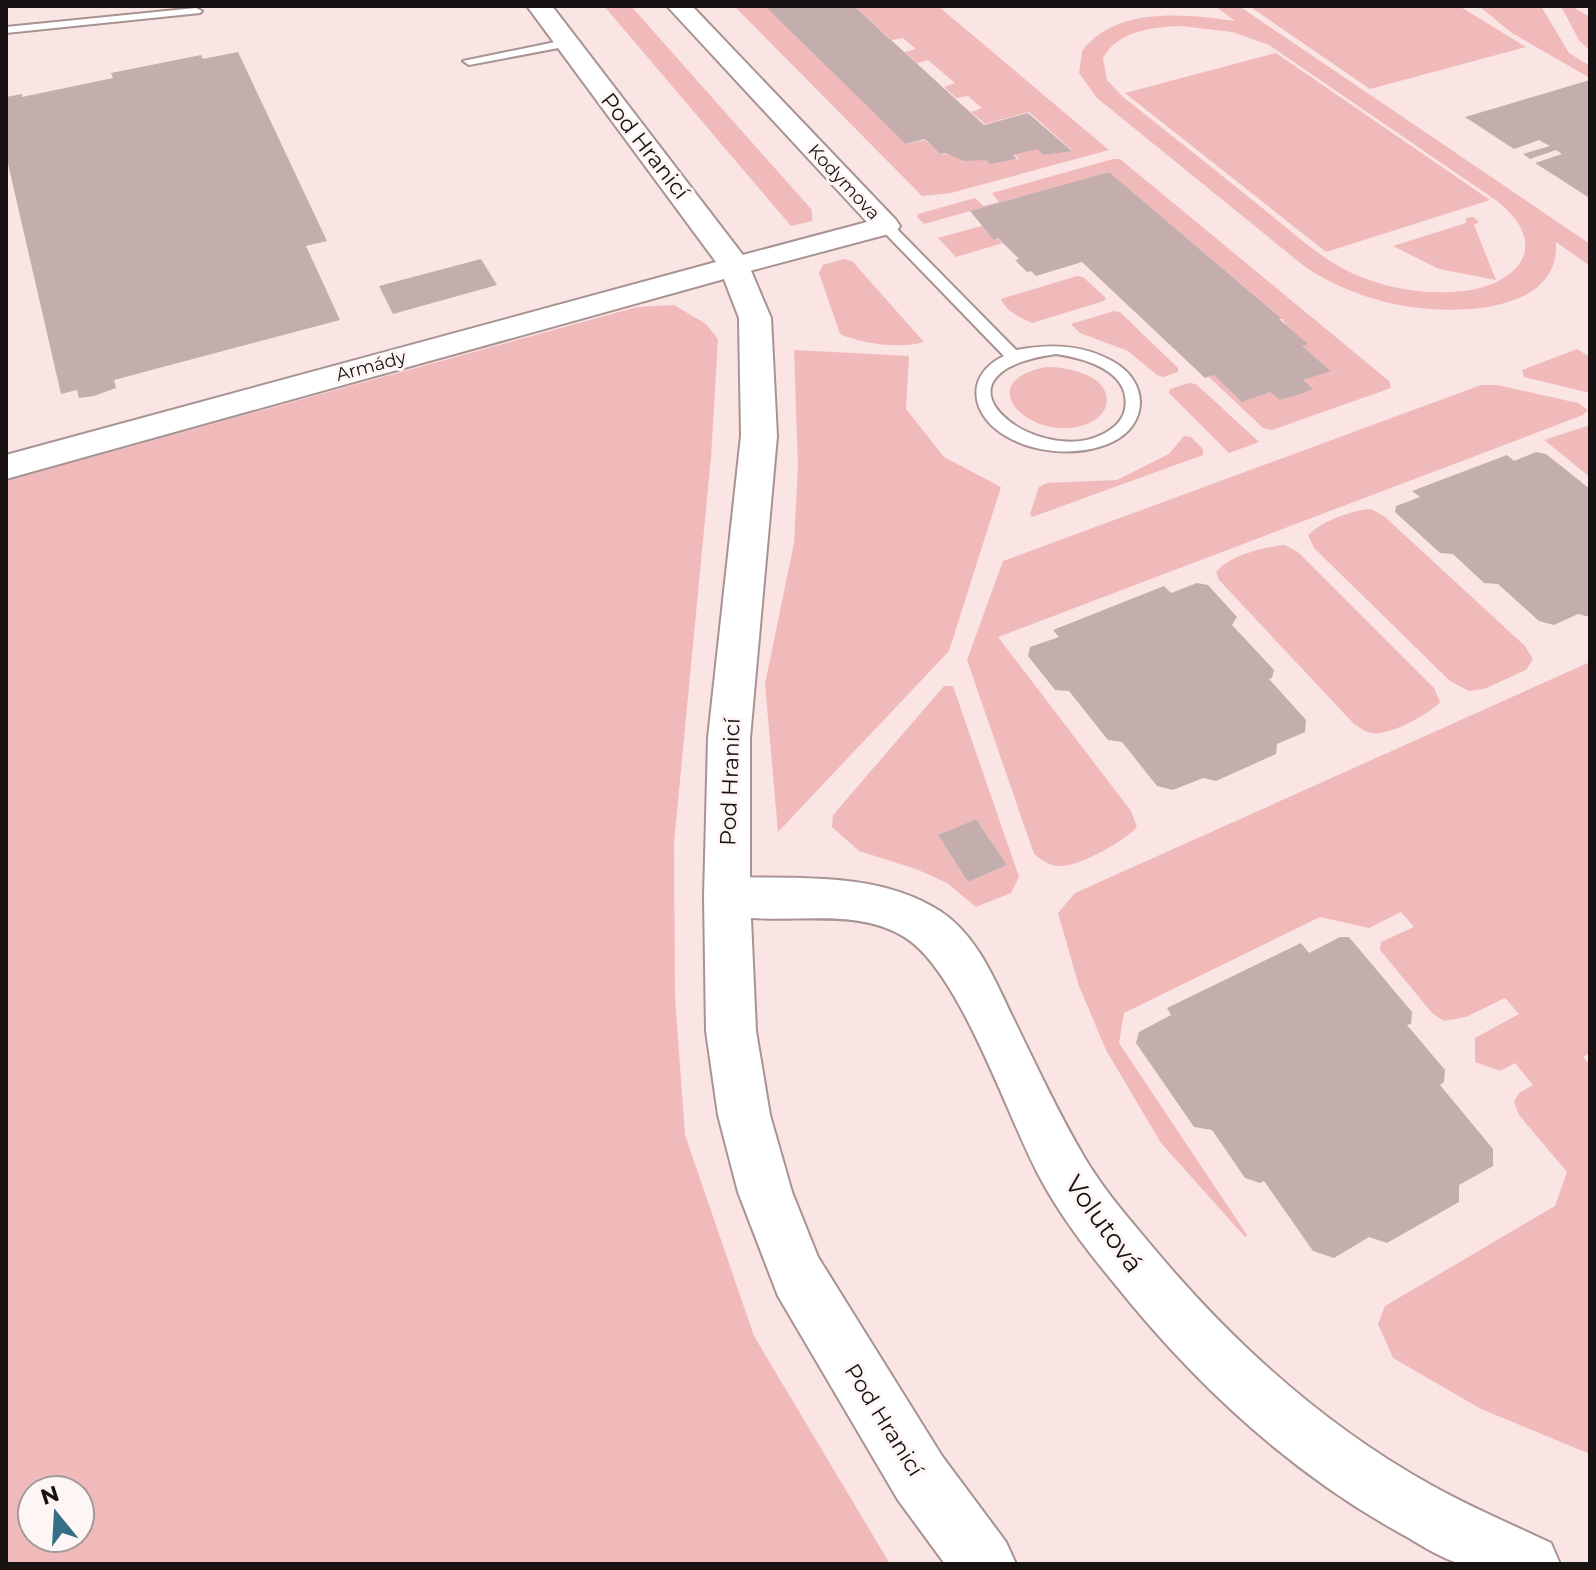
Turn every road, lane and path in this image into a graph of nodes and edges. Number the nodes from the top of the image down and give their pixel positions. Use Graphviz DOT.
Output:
graph roads {
  1 [pos="539,6"];
  2 [pos="679,6"];
  3 [pos="196,11"];
  4 [pos="6,30"];
  5 [pos="565,44"];
  6 [pos="469,61"];
  7 [pos="886,226"];
  8 [pos="735,266"];
  9 [pos="1012,355"];
  10 [pos="6,467"];
  11 [pos="727,896"];
  12 [pos="984,1564"];
  13 [pos="1530,1564"];
  1 -- 5 [label="street, Pod Hranicí"];
  2 -- 7 [label="street, Kodymova"];
  3 -- 4 [label="lane"];
  5 -- 6 [label="lane"];
  5 -- 8 [label="street, Pod Hranicí"];
  7 -- 8 [label="street"];
  7 -- 9 [label="lane, Kodymova"];
  8 -- 10 [label="street, Armády"];
  8 -- 11 [label="street, Pod Hranicí"];
  9 -- 9 [label="lane"];
  11 -- 12 [label="street, Pod Hranicí"];
  11 -- 13 [label="street, Volutová"];
}
